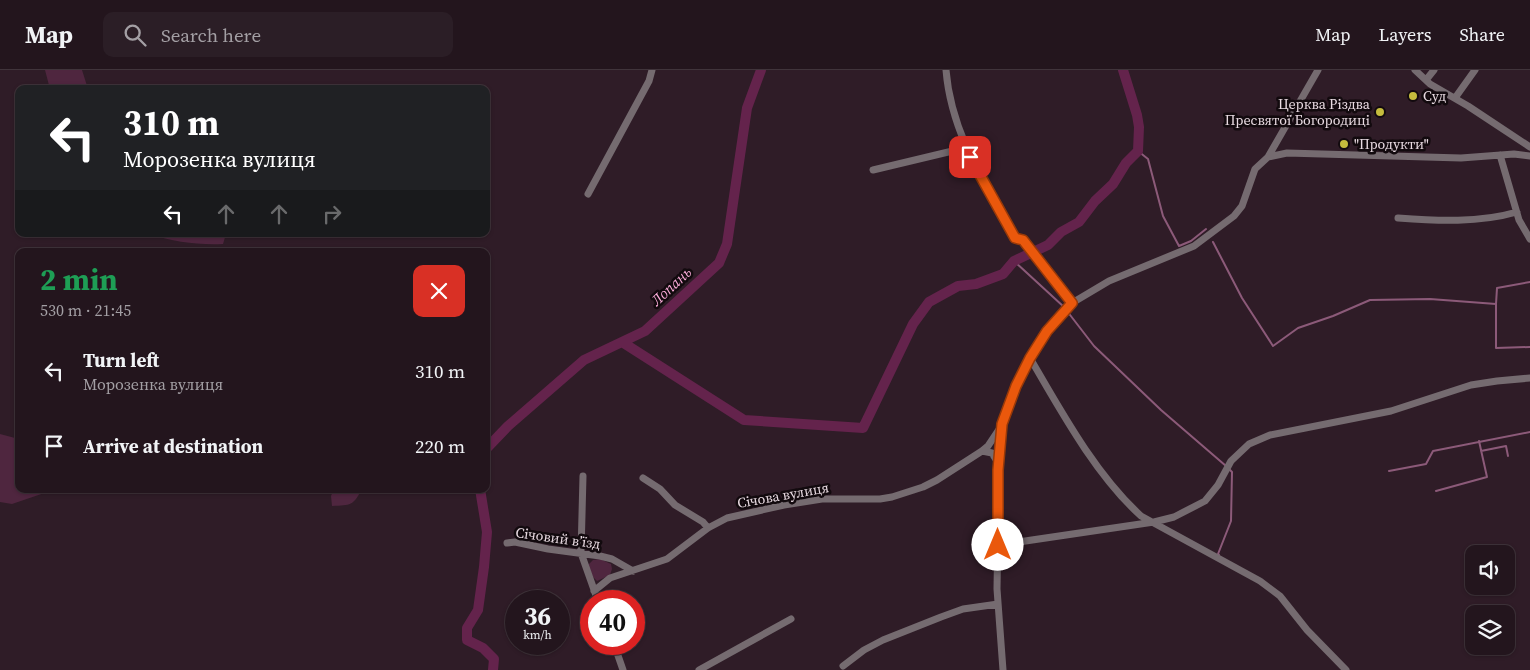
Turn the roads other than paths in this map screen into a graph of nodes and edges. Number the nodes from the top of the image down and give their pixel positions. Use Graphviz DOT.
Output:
graph roads {
  1 [pos="652,70"];
  2 [pos="946,70"];
  3 [pos="1317,70"];
  4 [pos="1414,70"];
  5 [pos="1434,70"];
  6 [pos="1475,70"];
  7 [pos="1426,80"];
  8 [pos="1455,98"];
  9 [pos="1530,147"];
  10 [pos="965,148"];
  11 [pos="1500,155"];
  12 [pos="1530,156"];
  13 [pos="1268,157"];
  14 [pos="872,170"];
  15 [pos="588,194"];
  16 [pos="1516,212"];
  17 [pos="1398,218"];
  18 [pos="1530,239"];
  19 [pos="1072,303"];
  20 [pos="1030,358"];
  21 [pos="1530,378"];
  22 [pos="1002,424"];
  23 [pos="982,451"];
  24 [pos="998,465"];
  25 [pos="583,476"];
  26 [pos="643,478"];
  27 [pos="1154,522"];
  28 [pos="708,528"];
  29 [pos="507,543"];
  30 [pos="998,545"];
  31 [pos="581,553"];
  32 [pos="633,570"];
  33 [pos="594,590"];
  34 [pos="595,590"];
  35 [pos="998,604"];
  36 [pos="792,619"];
  37 [pos="618,655"];
  38 [pos="843,666"];
  39 [pos="623,670"];
  40 [pos="699,670"];
  41 [pos="1003,670"];
  42 [pos="1346,670"];
  1 -- 15 [label="street"];
  2 -- 10 [label="street"];
  3 -- 13 [label="street"];
  4 -- 7 [label="street"];
  5 -- 7 [label="street"];
  6 -- 8 [label="street"];
  7 -- 8 [label="street"];
  8 -- 9 [label="street"];
  10 -- 14 [label="street"];
  10 -- 19 [label="street"];
  11 -- 12 [label="street"];
  11 -- 13 [label="street"];
  11 -- 16 [label="street"];
  13 -- 19 [label="street"];
  16 -- 17 [label="street"];
  16 -- 18 [label="street"];
  19 -- 20 [label="street"];
  20 -- 22 [label="street"];
  20 -- 27 [label="street"];
  21 -- 27 [label="street"];
  22 -- 23 [label="street, Січова вулиця"];
  22 -- 24 [label="street"];
  23 -- 24 [label="street"];
  23 -- 28 [label="street, Січова вулиця"];
  24 -- 30 [label="street"];
  25 -- 31 [label="street"];
  26 -- 28 [label="street"];
  27 -- 30 [label="street"];
  27 -- 42 [label="street"];
  28 -- 32 [label="street, Січова вулиця"];
  29 -- 31 [label="street, Січовий в’їзд"];
  30 -- 35 [label="street"];
  31 -- 32 [label="street, Січовий в’їзд"];
  31 -- 33 [label="street"];
  32 -- 34 [label="street, Січова вулиця"];
  35 -- 38 [label="street"];
  35 -- 41 [label="street"];
  36 -- 40 [label="street"];
  37 -- 39 [label="street"];
}
